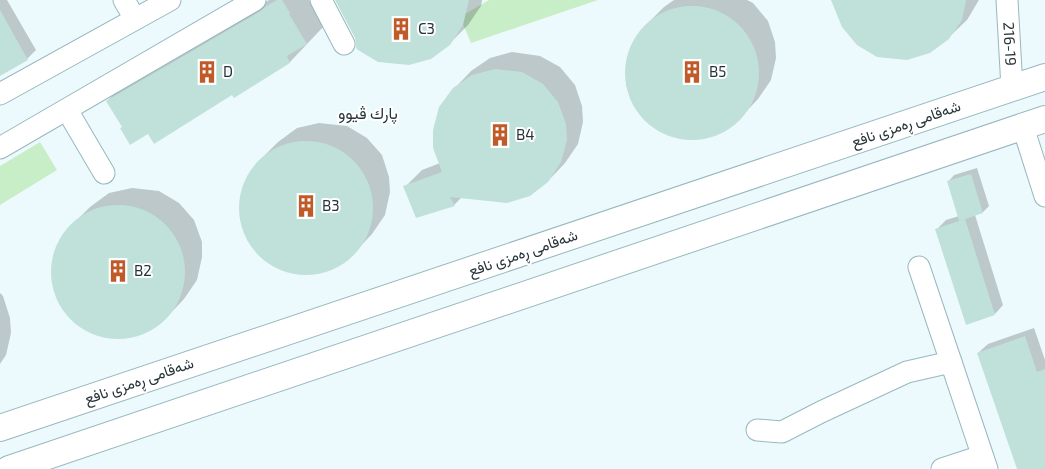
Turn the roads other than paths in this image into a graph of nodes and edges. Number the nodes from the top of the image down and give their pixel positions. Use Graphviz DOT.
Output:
graph roads {
  1 [pos="124,0"];
  2 [pos="170,0"];
  3 [pos="255,0"];
  4 [pos="321,0"];
  5 [pos="1007,0"];
  6 [pos="135,19"];
  7 [pos="344,44"];
  8 [pos="1045,77"];
  9 [pos="1012,88"];
  10 [pos="0,94"];
  11 [pos="67,110"];
  12 [pos="1034,123"];
  13 [pos="0,148"];
  14 [pos="104,173"];
  15 [pos="1045,196"];
  16 [pos="919,266"];
  17 [pos="951,362"];
  18 [pos="77,402"];
  19 [pos="0,428"];
  20 [pos="757,430"];
  21 [pos="91,441"];
  22 [pos="984,463"];
  23 [pos="8,469"];
  24 [pos="942,469"];
  1 -- 6 [label="street"];
  2 -- 6 [label="street"];
  3 -- 11 [label="street"];
  4 -- 7 [label="street"];
  5 -- 9 [label="street, 216-19"];
  6 -- 10 [label="street"];
  8 -- 9 [label="main road, شەقامی ڕەمزی نافع"];
  9 -- 18 [label="main road, شەقامی ڕەمزی نافع"];
  11 -- 13 [label="street"];
  11 -- 14 [label="street"];
  12 -- 15 [label="street"];
  12 -- 21 [label="main road"];
  16 -- 17 [label="street"];
  17 -- 20 [label="street"];
  17 -- 22 [label="street"];
  18 -- 19 [label="main road, شەقامی ڕەمزی نافع"];
  18 -- 21 [label="main road"];
  21 -- 23 [label="main road"];
  22 -- 24 [label="street"];
}
